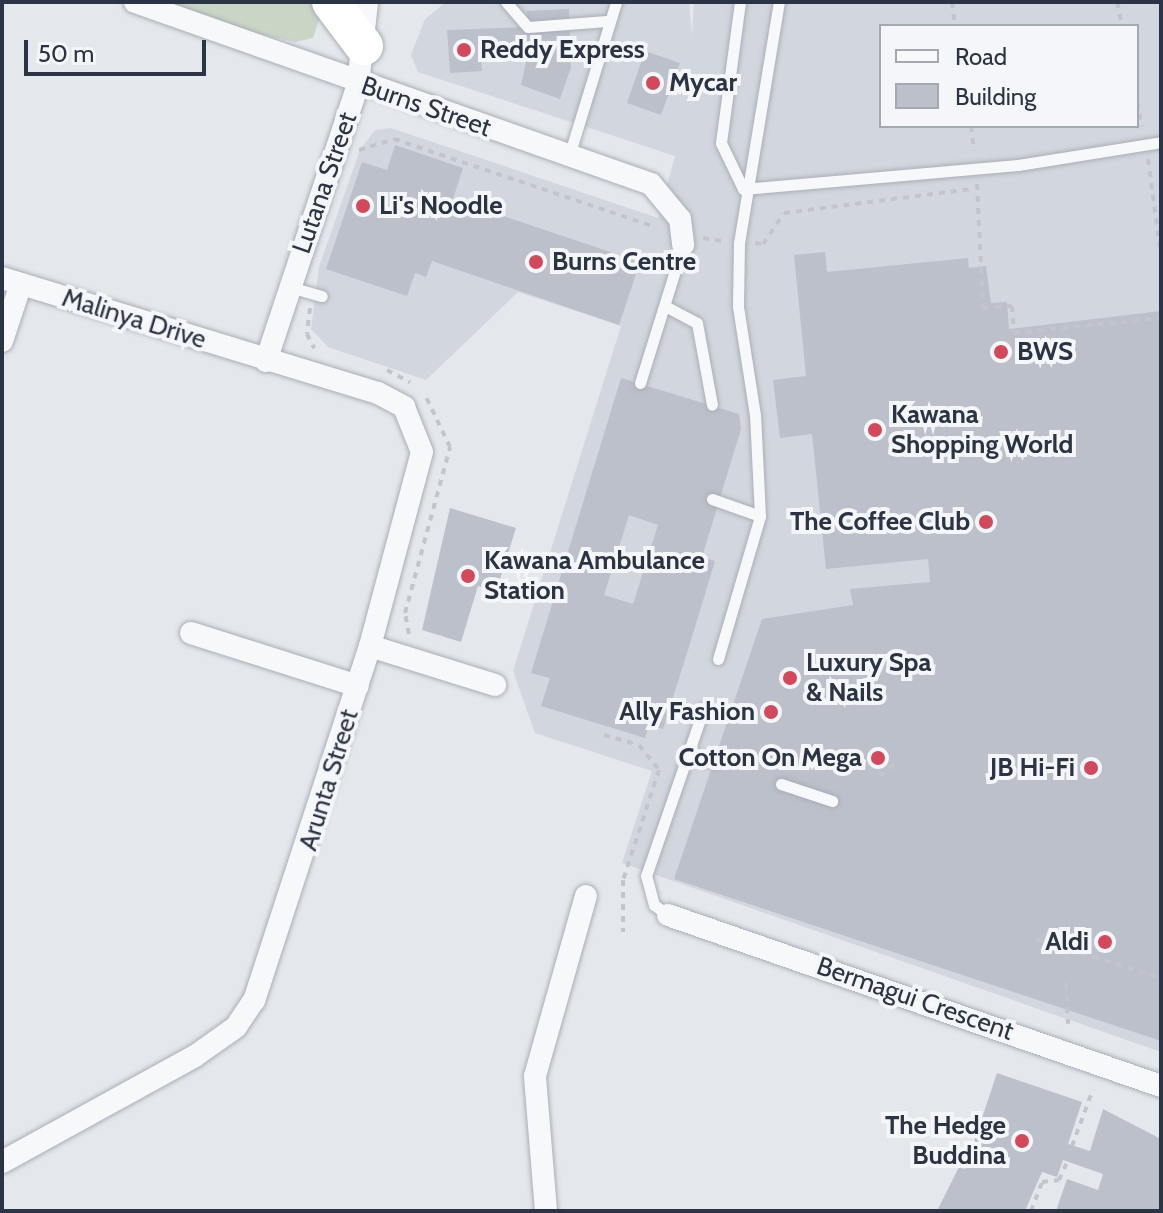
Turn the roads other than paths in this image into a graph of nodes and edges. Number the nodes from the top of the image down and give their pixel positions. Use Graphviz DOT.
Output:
graph roads {
  1 [pos="135,2"];
  2 [pos="331,2"];
  3 [pos="367,2"];
  4 [pos="506,2"];
  5 [pos="616,2"];
  6 [pos="740,2"];
  7 [pos="779,2"];
  8 [pos="607,21"];
  9 [pos="364,46"];
  10 [pos="358,84"];
  11 [pos="1161,142"];
  12 [pos="569,156"];
  13 [pos="743,189"];
  14 [pos="683,238"];
  15 [pos="12,281"];
  16 [pos="290,287"];
  17 [pos="318,295"];
  18 [pos="665,306"];
  19 [pos="2,341"];
  20 [pos="266,361"];
  21 [pos="640,383"];
  22 [pos="712,405"];
  23 [pos="712,499"];
  24 [pos="760,516"];
  25 [pos="191,633"];
  26 [pos="370,646"];
  27 [pos="718,659"];
  28 [pos="495,685"];
  29 [pos="358,686"];
  30 [pos="704,708"];
  31 [pos="689,753"];
  32 [pos="714,762"];
  33 [pos="781,784"];
  34 [pos="832,801"];
  35 [pos="586,896"];
  36 [pos="668,915"];
  37 [pos="1161,1086"];
  38 [pos="2,1162"];
  39 [pos="546,1211"];
  1 -- 10 [label="street, Burns Street"];
  2 -- 9 [label="highway"];
  3 -- 9 [label="street, Lutana Street"];
  4 -- 8 [label="lane"];
  5 -- 8 [label="lane"];
  6 -- 13 [label="lane"];
  7 -- 13 [label="lane"];
  8 -- 12 [label="lane"];
  9 -- 10 [label="street, Lutana Street"];
  10 -- 12 [label="street, Burns Street"];
  10 -- 16 [label="street, Lutana Street"];
  11 -- 13 [label="lane"];
  12 -- 14 [label="street, Burns Street"];
  13 -- 24 [label="lane"];
  14 -- 18 [label="lane"];
  15 -- 19 [label="street"];
  15 -- 20 [label="street, Malinya Drive"];
  16 -- 17 [label="lane"];
  16 -- 20 [label="street, Lutana Street"];
  18 -- 21 [label="lane"];
  18 -- 22 [label="lane"];
  20 -- 26 [label="street, Arunta Street"];
  23 -- 24 [label="lane"];
  24 -- 27 [label="lane"];
  25 -- 29 [label="street"];
  26 -- 28 [label="street"];
  26 -- 29 [label="street, Arunta Street"];
  29 -- 38 [label="street, Arunta Street"];
  30 -- 31 [label="lane"];
  31 -- 32 [label="lane"];
  31 -- 36 [label="lane"];
  33 -- 34 [label="lane"];
  35 -- 39 [label="street"];
  36 -- 37 [label="street, Bermagui Crescent"];
}
